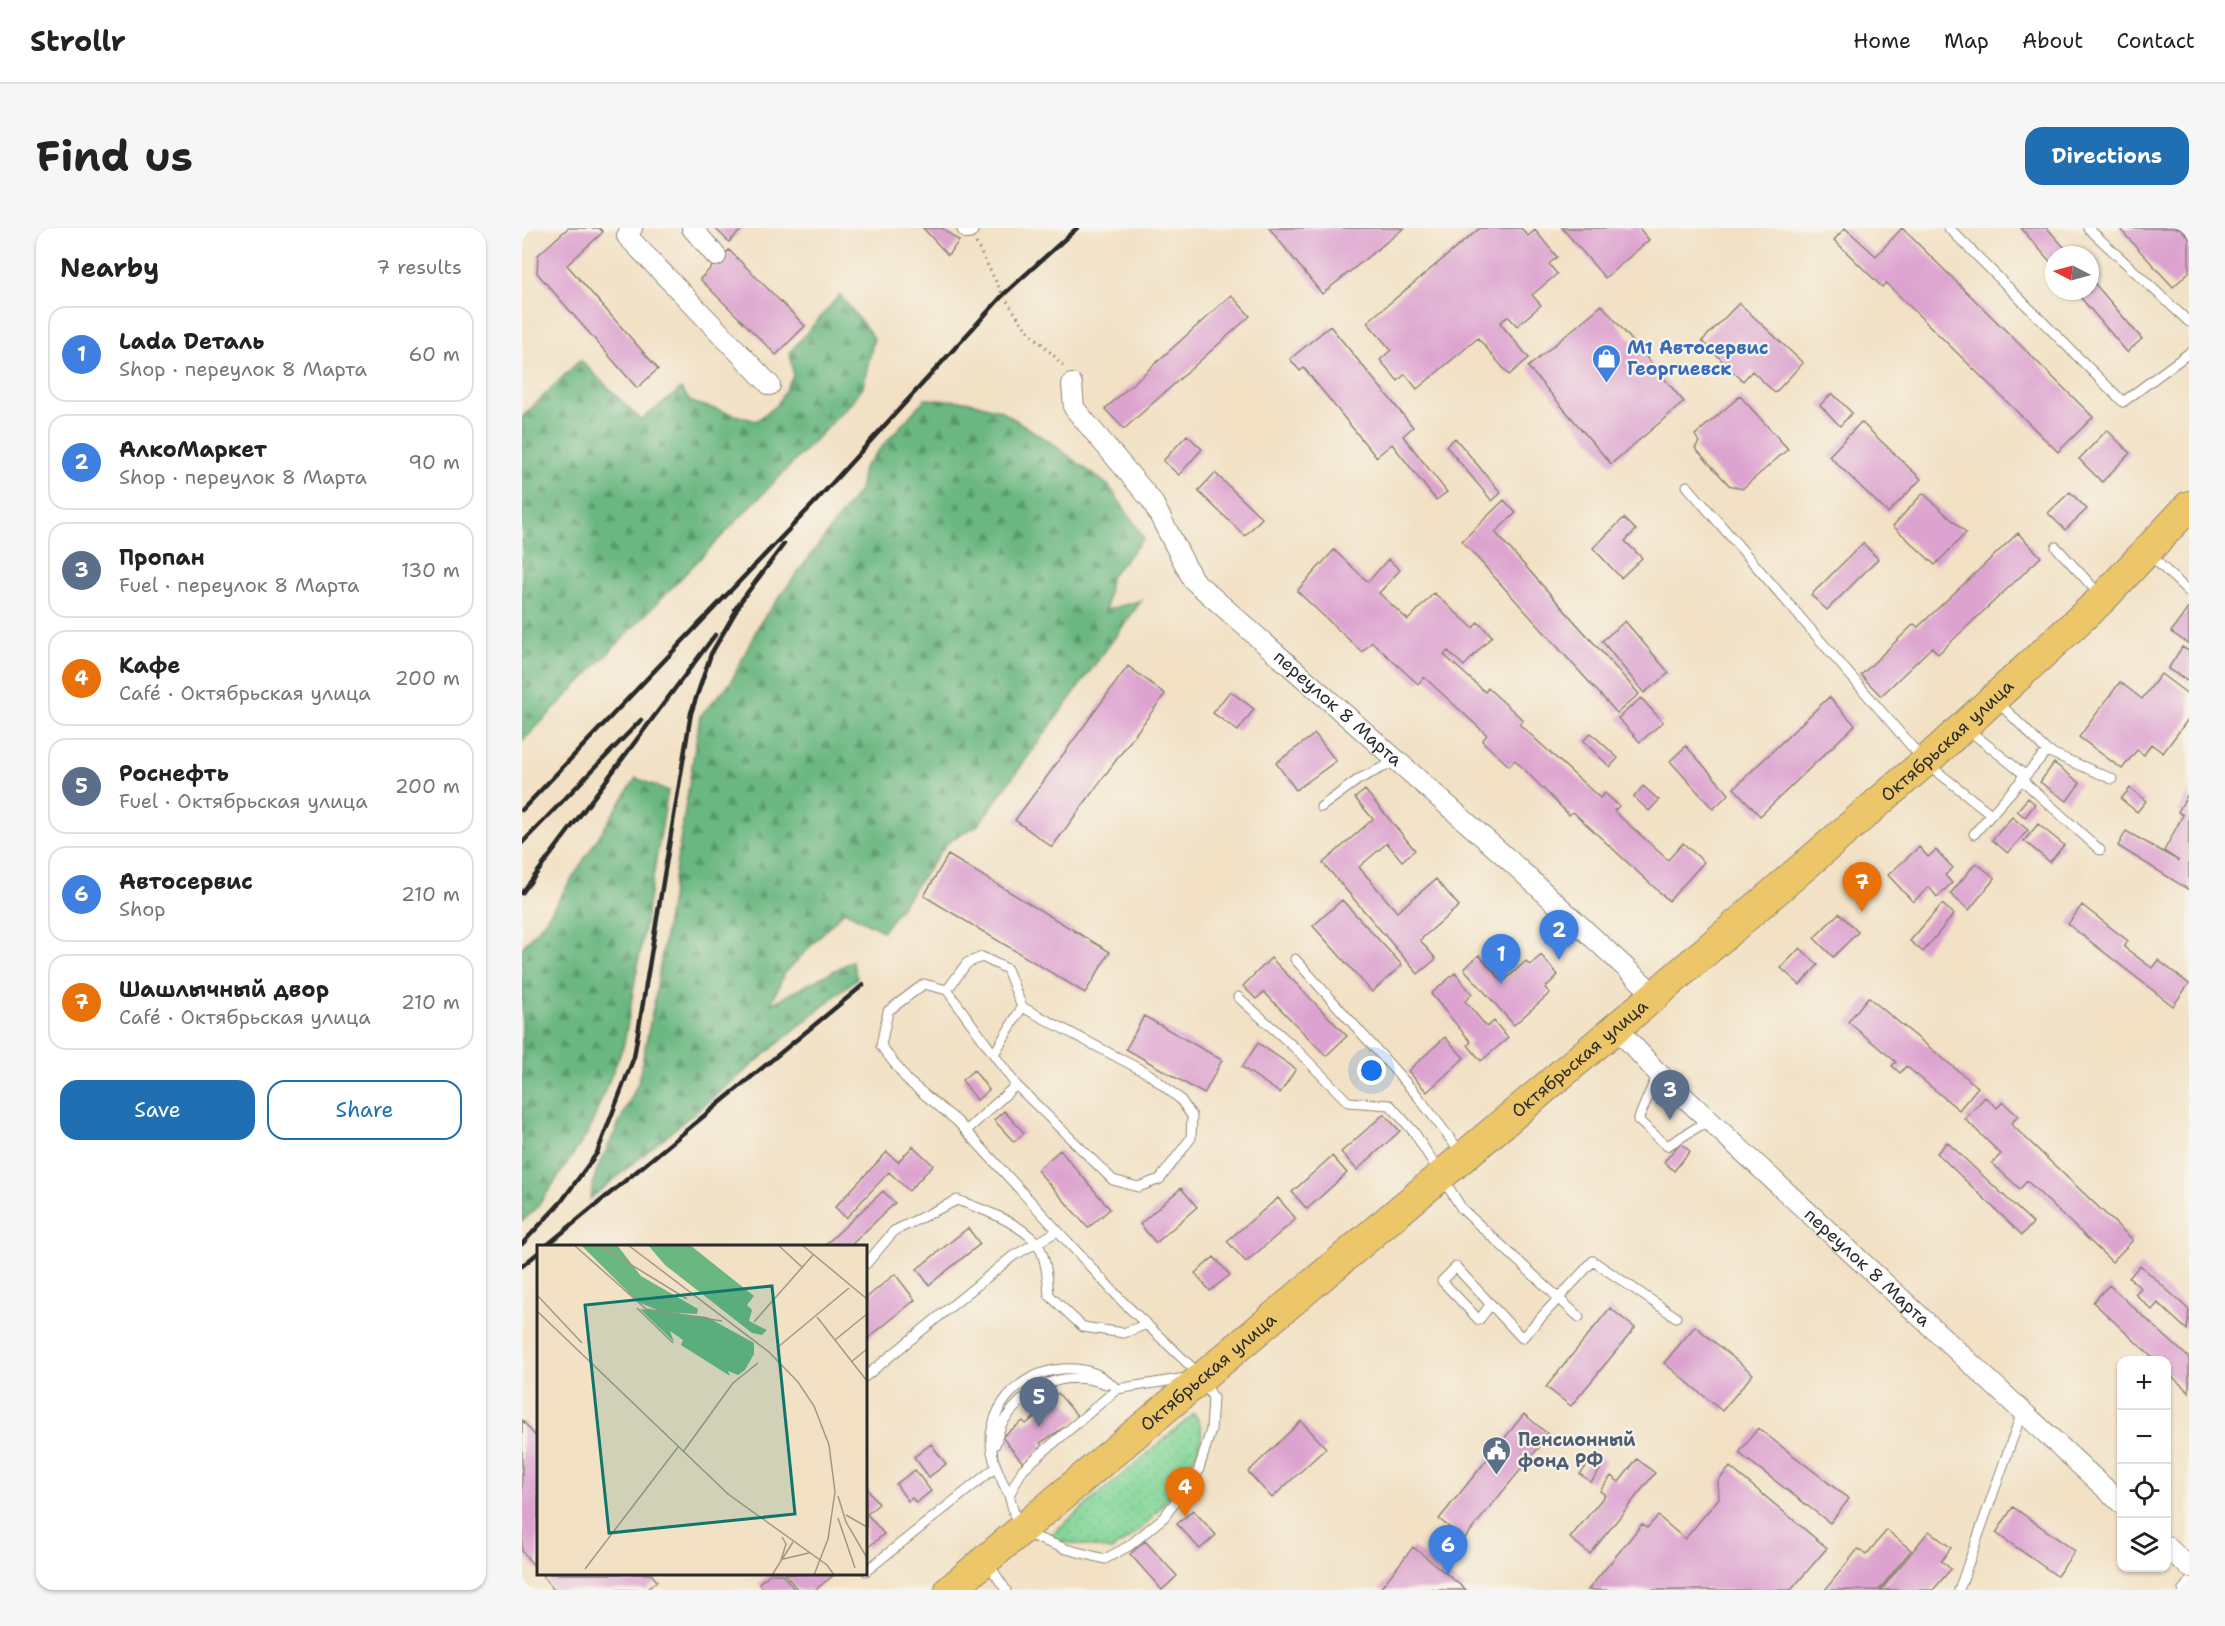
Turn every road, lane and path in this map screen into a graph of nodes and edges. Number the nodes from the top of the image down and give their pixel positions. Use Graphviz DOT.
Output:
graph roads {
  1 [pos="632,228"];
  2 [pos="692,228"];
  3 [pos="967,228"];
  4 [pos="1949,228"];
  5 [pos="2088,228"];
  6 [pos="716,256"];
  7 [pos="2189,322"];
  8 [pos="2189,353"];
  9 [pos="1072,384"];
  10 [pos="770,386"];
  11 [pos="1687,486"];
  12 [pos="2189,507"];
  13 [pos="2056,547"];
  14 [pos="2147,552"];
  15 [pos="2189,592"];
  16 [pos="2103,598"];
  17 [pos="1995,699"];
  18 [pos="1964,726"];
  19 [pos="2047,751"];
  20 [pos="1396,761"];
  21 [pos="1925,762"];
  22 [pos="2023,777"];
  23 [pos="2112,779"];
  24 [pos="1321,807"];
  25 [pos="1991,814"];
  26 [pos="1974,834"];
  27 [pos="2100,850"];
  28 [pos="1295,959"];
  29 [pos="947,990"];
  30 [pos="1655,995"];
  31 [pos="1238,997"];
  32 [pos="1022,1007"];
  33 [pos="1616,1028"];
  34 [pos="994,1054"];
  35 [pos="1658,1073"];
  36 [pos="1016,1085"];
  37 [pos="1709,1120"];
  38 [pos="966,1131"];
  39 [pos="1464,1155"];
  40 [pos="1440,1175"];
  41 [pos="1058,1231"];
  42 [pos="1037,1242"];
  43 [pos="867,1263"];
  44 [pos="1558,1298"];
  45 [pos="1491,1304"];
  46 [pos="1579,1317"];
  47 [pos="1676,1317"];
  48 [pos="1147,1324"];
  49 [pos="867,1375"];
  50 [pos="1201,1376"];
  51 [pos="1117,1389"];
  52 [pos="2022,1412"];
  53 [pos="992,1454"];
  54 [pos="995,1468"];
  55 [pos="1009,1495"];
  56 [pos="2117,1500"];
  57 [pos="1019,1531"];
  58 [pos="2171,1551"];
  59 [pos="986,1560"];
  60 [pos="2189,1567"];
  61 [pos="867,1570"];
  62 [pos="2189,1582"];
  63 [pos="950,1590"];
  64 [pos="1006,1590"];
  65 [pos="1959,1590"];
  66 [pos="2182,1590"];
  1 -- 10 [label="street"];
  2 -- 6 [label="street"];
  3 -- 9 [label="path"];
  4 -- 8 [label="lane"];
  5 -- 7 [label="lane"];
  9 -- 20 [label="street, переулок 8 Марта"];
  11 -- 21 [label="lane"];
  12 -- 14 [label="main road, Октябрьская улица"];
  13 -- 16 [label="lane"];
  14 -- 15 [label="lane"];
  14 -- 16 [label="main road, Октябрьская улица"];
  16 -- 17 [label="main road, Октябрьская улица"];
  17 -- 18 [label="main road, Октябрьская улица"];
  17 -- 19 [label="lane"];
  18 -- 21 [label="main road, Октябрьская улица"];
  18 -- 22 [label="lane"];
  19 -- 22 [label="lane"];
  19 -- 23 [label="lane"];
  20 -- 24 [label="lane"];
  20 -- 30 [label="street, переулок 8 Марта"];
  21 -- 25 [label="lane"];
  21 -- 30 [label="main road, Октябрьская улица"];
  22 -- 25 [label="lane"];
  22 -- 27 [label="lane"];
  25 -- 26 [label="lane"];
  28 -- 39 [label="lane"];
  29 -- 32 [label="lane"];
  29 -- 34 [label="lane"];
  29 -- 38 [label="lane"];
  30 -- 33 [label="main road, Октябрьская улица"];
  31 -- 40 [label="lane"];
  32 -- 34 [label="lane"];
  32 -- 36 [label="lane"];
  33 -- 35 [label="street, переулок 8 Марта"];
  33 -- 39 [label="main road, Октябрьская улица"];
  34 -- 36 [label="lane"];
  35 -- 37 [label="street, переулок 8 Марта"];
  35 -- 37 [label="lane"];
  36 -- 38 [label="lane"];
  37 -- 52 [label="street, переулок 8 Марта"];
  38 -- 41 [label="lane"];
  39 -- 40 [label="main road, Октябрьская улица"];
  40 -- 44 [label="lane"];
  40 -- 50 [label="main road, Октябрьская улица"];
  41 -- 42 [label="lane"];
  41 -- 48 [label="lane"];
  42 -- 43 [label="lane"];
  42 -- 48 [label="lane"];
  42 -- 49 [label="lane"];
  44 -- 45 [label="lane"];
  44 -- 46 [label="lane"];
  44 -- 47 [label="lane"];
  45 -- 45 [label="lane"];
  48 -- 50 [label="lane"];
  50 -- 51 [label="lane"];
  50 -- 57 [label="main road, Октябрьская улица"];
  50 -- 57 [label="lane"];
  51 -- 53 [label="lane"];
  51 -- 53 [label="lane"];
  51 -- 55 [label="lane"];
  52 -- 56 [label="street, переулок 8 Марта"];
  52 -- 65 [label="lane"];
  53 -- 54 [label="lane"];
  54 -- 55 [label="lane"];
  54 -- 61 [label="lane"];
  55 -- 57 [label="lane"];
  57 -- 59 [label="main road, Октябрьская улица"];
  58 -- 60 [label="street"];
  59 -- 63 [label="main road, Октябрьская улица"];
  59 -- 64 [label="lane"];
  62 -- 66 [label="lane"];
}
